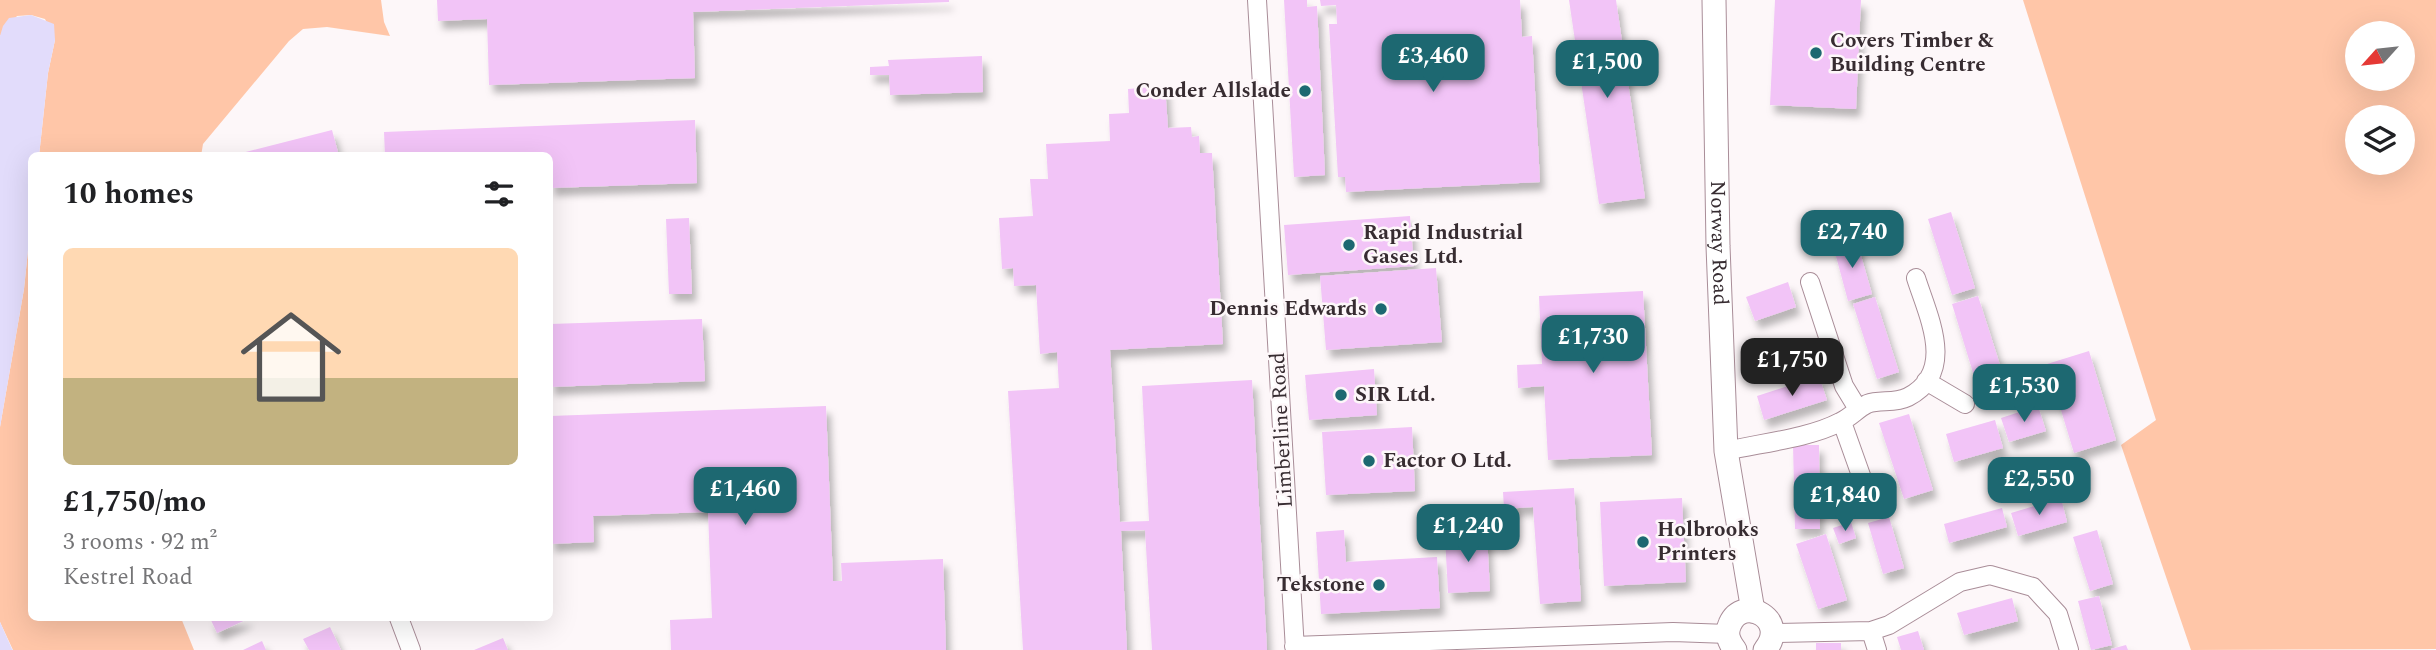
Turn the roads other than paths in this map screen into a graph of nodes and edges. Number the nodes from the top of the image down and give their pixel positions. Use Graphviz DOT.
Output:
graph roads {
  1 [pos="1257,0"];
  2 [pos="1714,0"];
  3 [pos="1916,278"];
  4 [pos="1810,282"];
  5 [pos="1926,381"];
  6 [pos="1965,404"];
  7 [pos="1858,409"];
  8 [pos="1842,422"];
  9 [pos="1726,451"];
  10 [pos="1863,481"];
  11 [pos="1753,611"];
  12 [pos="400,621"];
  13 [pos="1871,631"];
  14 [pos="1769,641"];
  15 [pos="1731,642"];
  16 [pos="1295,648"];
  17 [pos="411,650"];
  18 [pos="1877,650"];
  19 [pos="2069,650"];
  1 -- 16 [label="street, Limberline Road"];
  2 -- 9 [label="street, Norway Road"];
  3 -- 5 [label="street"];
  4 -- 7 [label="street"];
  5 -- 6 [label="street"];
  5 -- 7 [label="street"];
  7 -- 8 [label="street"];
  8 -- 9 [label="street"];
  8 -- 10 [label="street"];
  9 -- 11 [label="street, Norway Road"];
  11 -- 14 [label="street"];
  11 -- 15 [label="street"];
  12 -- 17 [label="street"];
  13 -- 14 [label="street"];
  13 -- 18 [label="street"];
  13 -- 19 [label="street"];
  15 -- 16 [label="street"];
}
